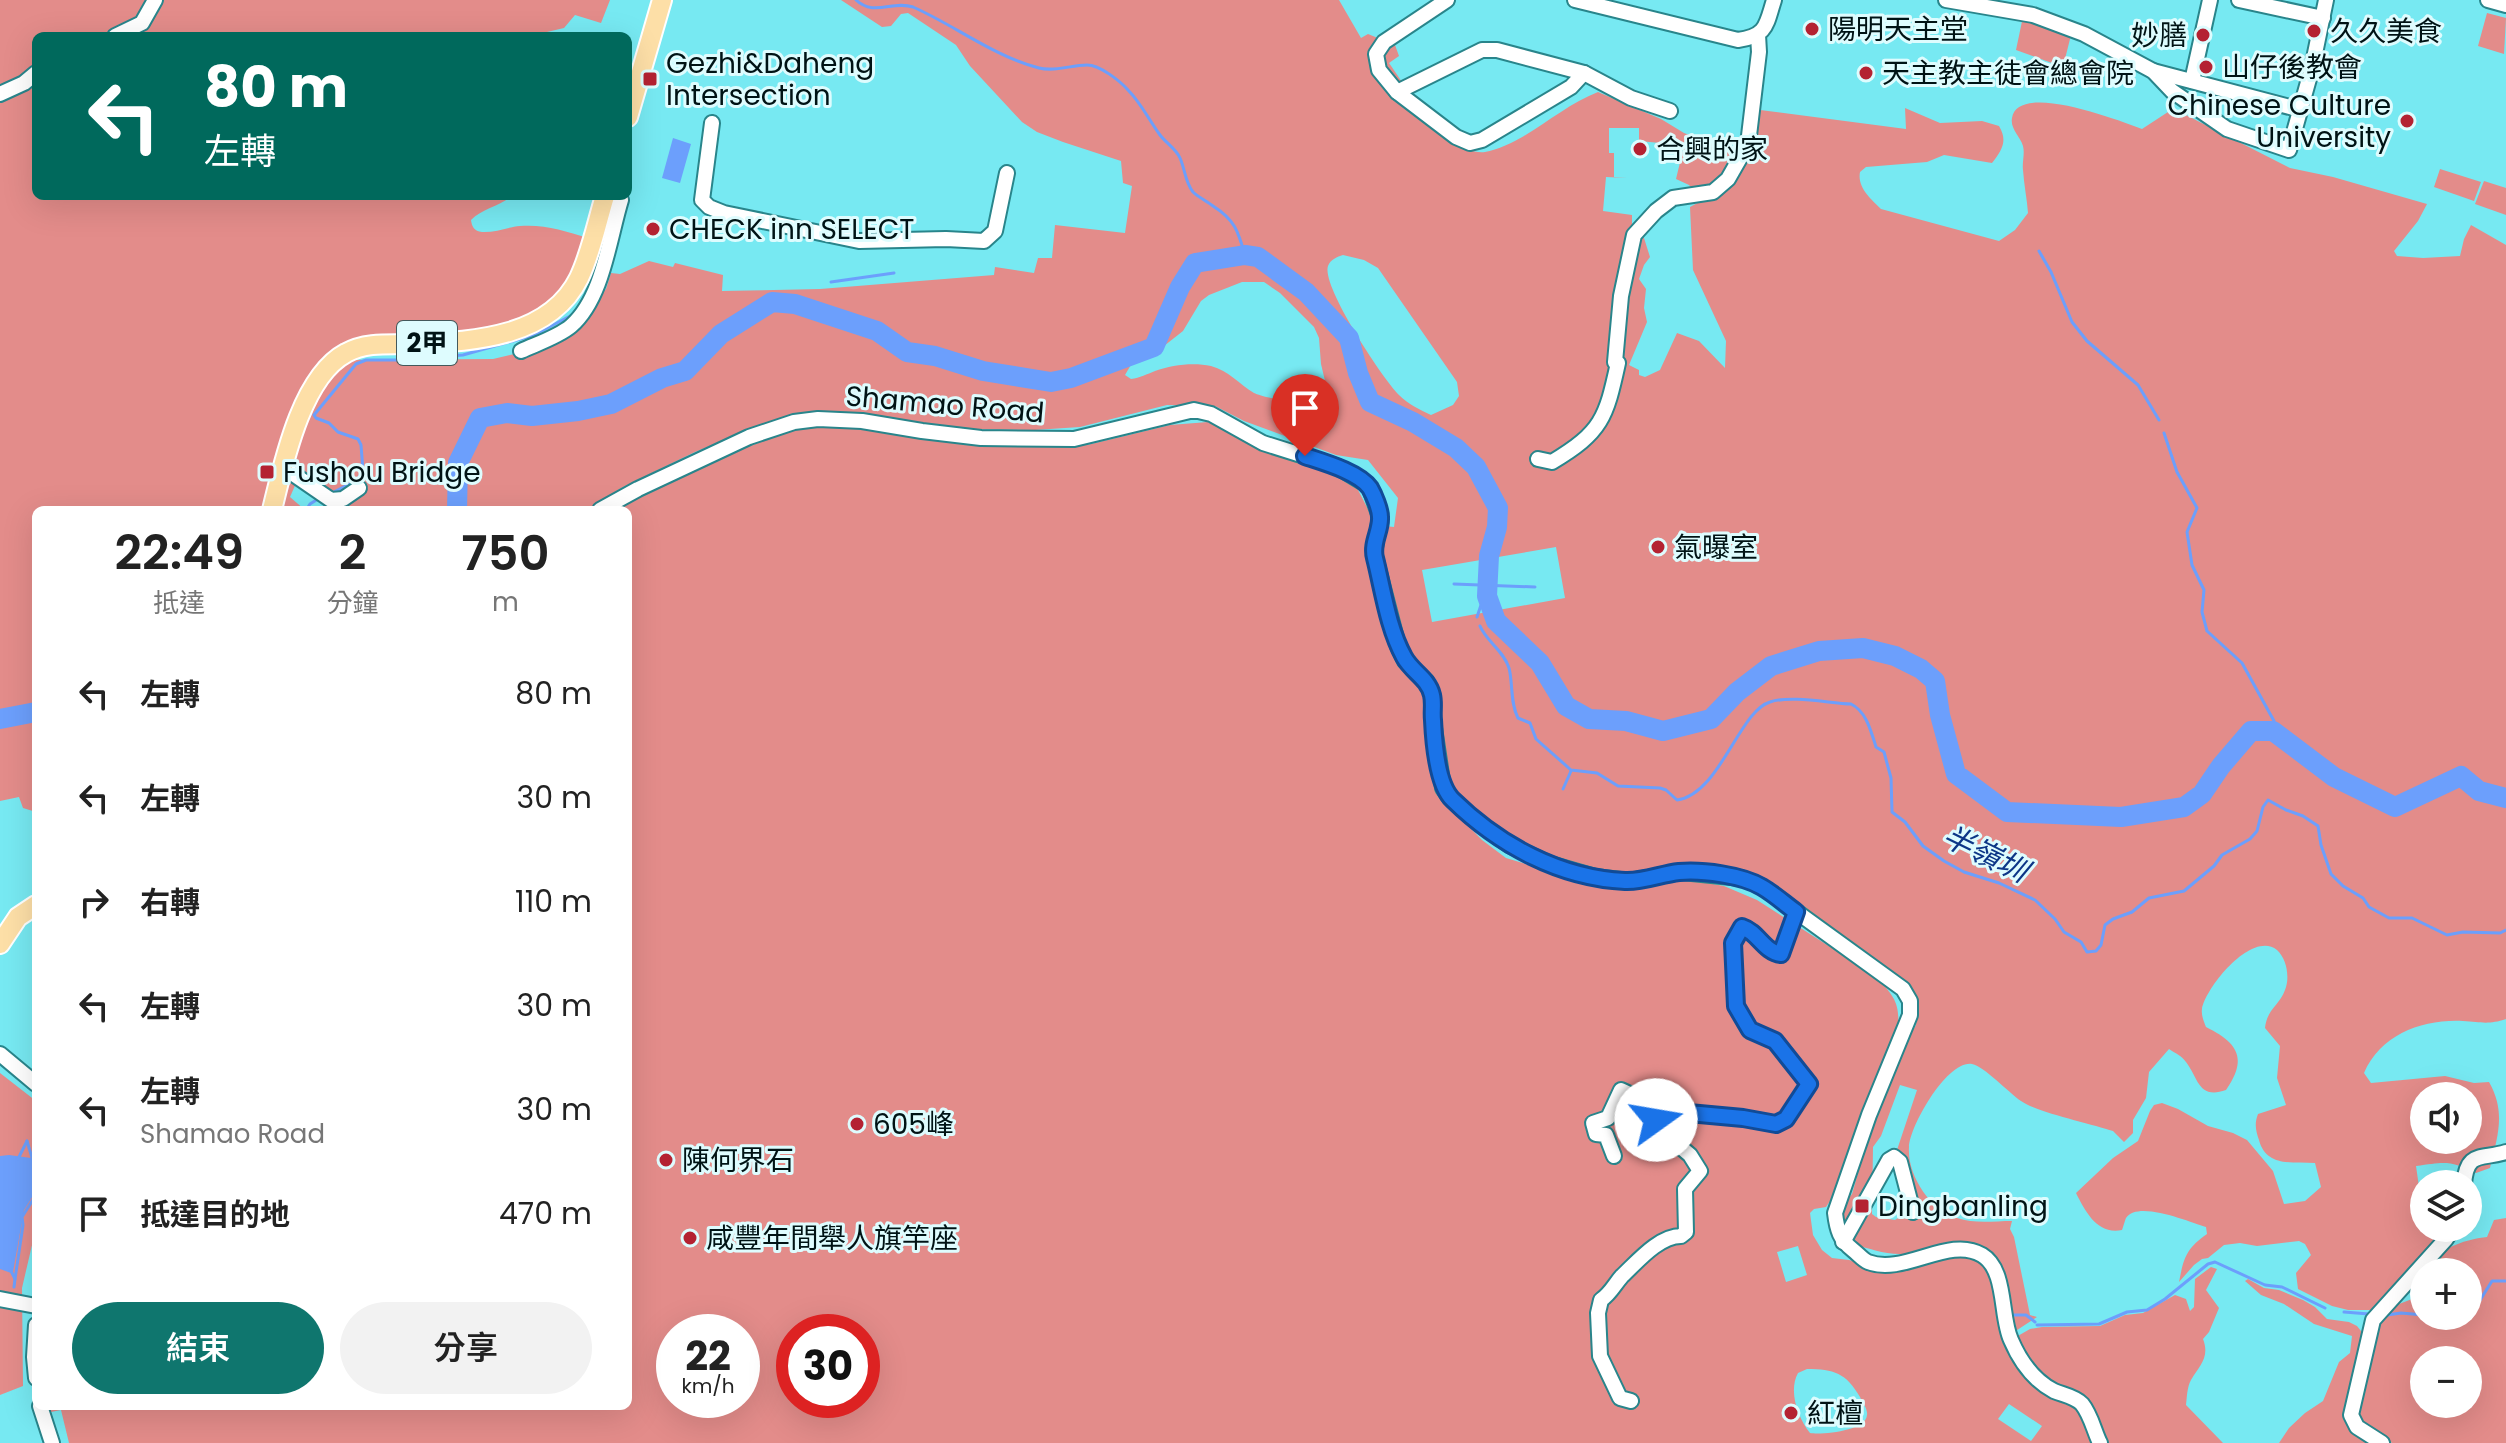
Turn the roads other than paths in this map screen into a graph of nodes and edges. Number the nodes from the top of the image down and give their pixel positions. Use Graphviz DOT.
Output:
graph roads {
  1 [pos="155,0"];
  2 [pos="662,0"];
  3 [pos="1447,0"];
  4 [pos="1575,0"];
  5 [pos="1774,0"];
  6 [pos="1946,0"];
  7 [pos="2210,0"];
  8 [pos="2239,0"];
  9 [pos="2326,0"];
  10 [pos="2488,0"];
  11 [pos="2506,5"];
  12 [pos="2323,18"];
  13 [pos="123,32"];
  14 [pos="1758,35"];
  15 [pos="2153,71"];
  16 [pos="1584,73"];
  17 [pos="32,76"];
  18 [pos="2192,81"];
  19 [pos="1397,92"];
  20 [pos="0,94"];
  21 [pos="632,103"];
  22 [pos="2301,110"];
  23 [pos="1670,111"];
  24 [pos="712,123"];
  25 [pos="1007,173"];
  26 [pos="606,200"];
  27 [pos="601,235"];
  28 [pos="521,351"];
  29 [pos="1538,459"];
  30 [pos="283,467"];
  31 [pos="359,488"];
  32 [pos="273,506"];
  33 [pos="608,506"];
  34 [pos="32,908"];
  35 [pos="1796,912"];
  36 [pos="0,944"];
  37 [pos="0,1054"];
  38 [pos="32,1081"];
  39 [pos="1659,1129"];
  40 [pos="2506,1152"];
  41 [pos="1614,1156"];
  42 [pos="2465,1170"];
  43 [pos="1913,1212"];
  44 [pos="1843,1242"];
  45 [pos="2443,1242"];
  46 [pos="0,1299"];
  47 [pos="28,1304"];
  48 [pos="1631,1401"];
  49 [pos="41,1410"];
  50 [pos="52,1443"];
  51 [pos="2100,1443"];
  52 [pos="2382,1443"];
  1 -- 13 [label="street"];
  2 -- 21 [label="main road"];
  3 -- 19 [label="street"];
  4 -- 14 [label="street"];
  5 -- 14 [label="street"];
  6 -- 15 [label="street"];
  7 -- 18 [label="street"];
  8 -- 12 [label="street"];
  9 -- 12 [label="street"];
  10 -- 11 [label="street"];
  12 -- 22 [label="street"];
  14 -- 29 [label="street"];
  15 -- 18 [label="street"];
  15 -- 22 [label="street"];
  16 -- 19 [label="street"];
  16 -- 19 [label="street"];
  16 -- 23 [label="street"];
  17 -- 20 [label="street"];
  18 -- 22 [label="street"];
  24 -- 25 [label="street"];
  26 -- 27 [label="main road, 2甲"];
  27 -- 28 [label="street"];
  27 -- 30 [label="main road, 2甲"];
  30 -- 31 [label="street"];
  30 -- 32 [label="main road, 2甲"];
  33 -- 35 [label="street, Shamao Road"];
  34 -- 36 [label="main road"];
  35 -- 39 [label="street"];
  35 -- 44 [label="street, Shamao Road"];
  37 -- 38 [label="street"];
  39 -- 41 [label="street"];
  39 -- 48 [label="street"];
  40 -- 42 [label="street"];
  43 -- 44 [label="street"];
  44 -- 51 [label="street"];
  45 -- 52 [label="street"];
  46 -- 47 [label="street"];
  49 -- 50 [label="street"];
}
